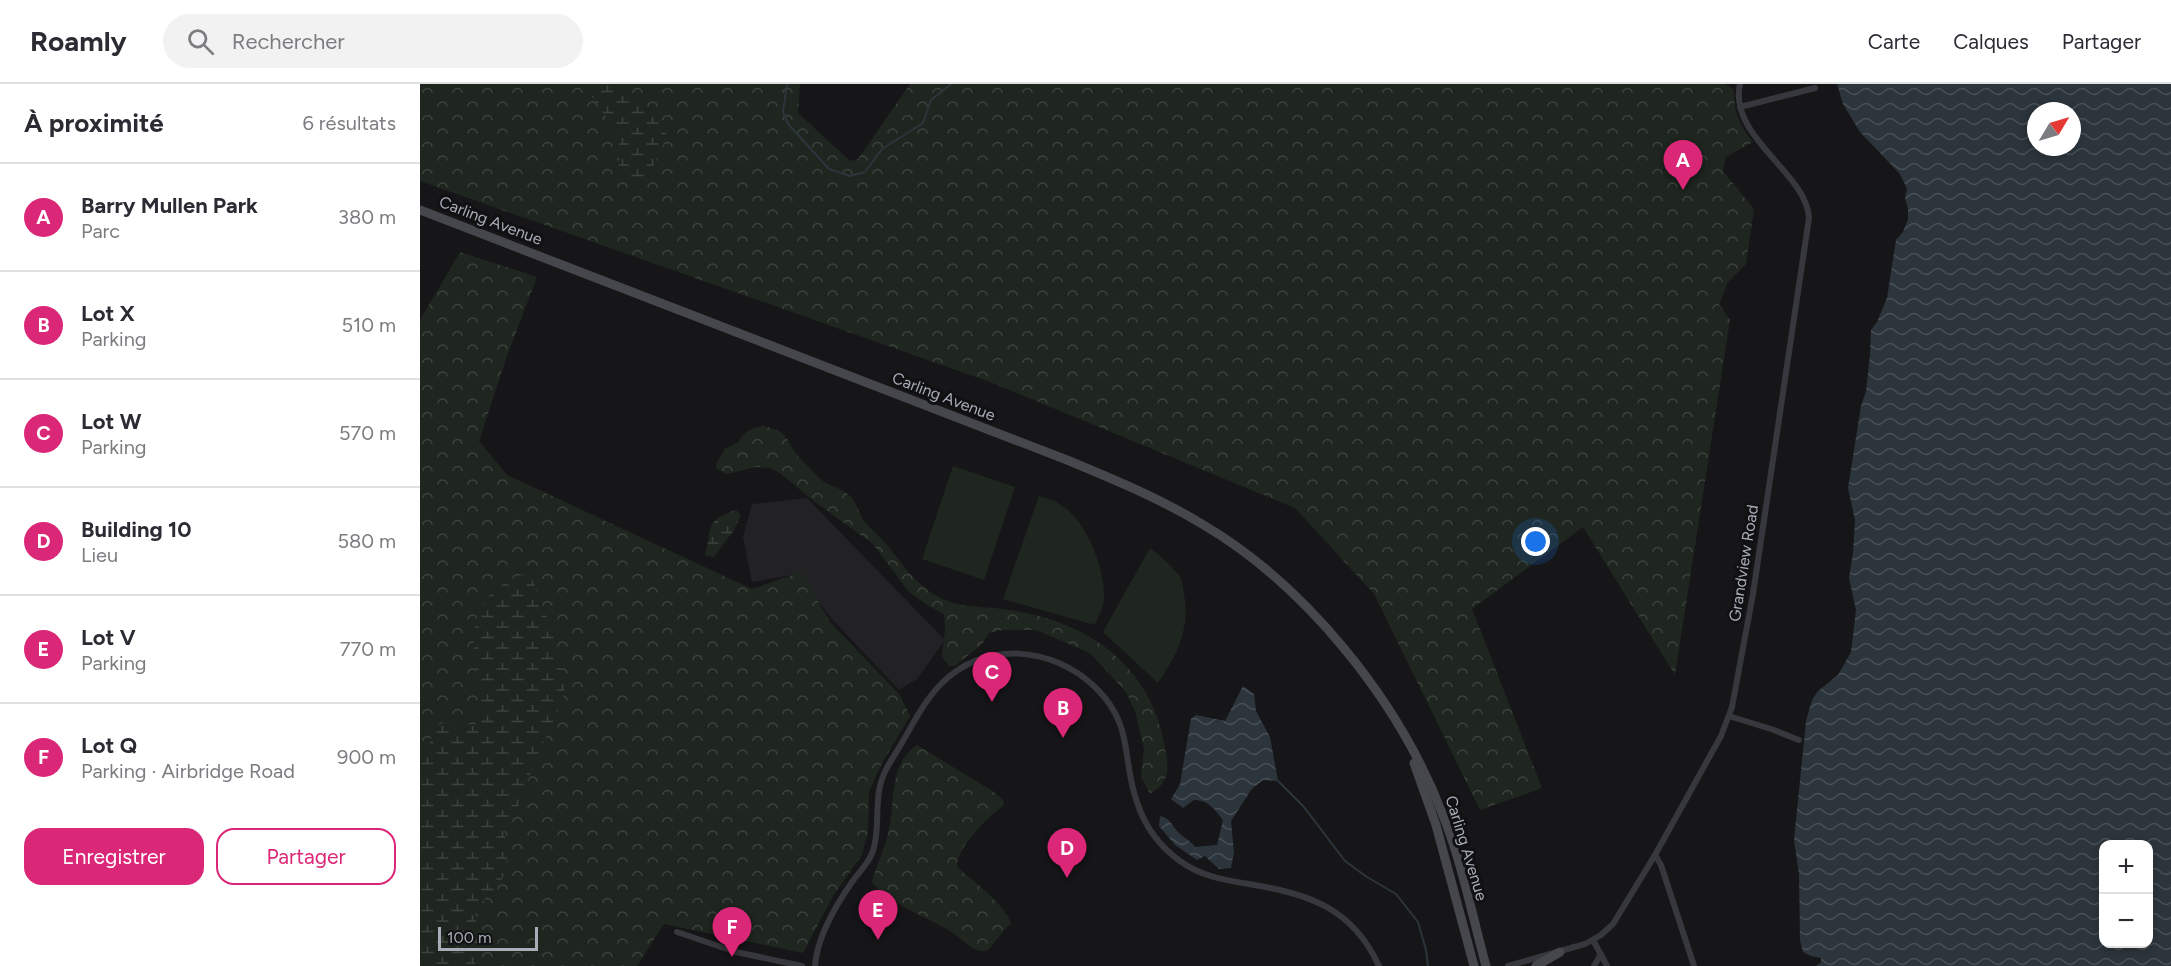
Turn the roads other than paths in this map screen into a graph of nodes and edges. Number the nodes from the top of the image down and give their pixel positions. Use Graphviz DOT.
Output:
graph roads {
  1 [pos="1740,84"];
  2 [pos="1815,88"];
  3 [pos="1740,107"];
  4 [pos="420,210"];
  5 [pos="1390,712"];
  6 [pos="1729,716"];
  7 [pos="1799,740"];
  8 [pos="1654,855"];
  9 [pos="677,932"];
  10 [pos="1593,940"];
  11 [pos="1560,952"];
  12 [pos="1601,954"];
  13 [pos="802,966"];
  14 [pos="815,966"];
  15 [pos="1379,966"];
  16 [pos="1474,966"];
  17 [pos="1486,966"];
  18 [pos="1508,966"];
  19 [pos="1536,966"];
  20 [pos="1594,966"];
  21 [pos="1607,966"];
  22 [pos="1694,966"];
  1 -- 3 [label="street, Grandview Road"];
  2 -- 3 [label="street"];
  3 -- 6 [label="street, Grandview Road"];
  4 -- 5 [label="main road, Carling Avenue"];
  5 -- 16 [label="main road, Carling Avenue"];
  5 -- 17 [label="main road, Carling Avenue"];
  6 -- 7 [label="street"];
  6 -- 8 [label="street, Grandview Road"];
  8 -- 10 [label="street, Grandview Road"];
  8 -- 22 [label="street"];
  9 -- 13 [label="street"];
  10 -- 11 [label="street, Grandview Road"];
  10 -- 12 [label="street"];
  11 -- 18 [label="street, Grandview Road"];
  11 -- 19 [label="main road"];
  12 -- 20 [label="street"];
  12 -- 21 [label="street"];
  14 -- 15 [label="street"];
}
